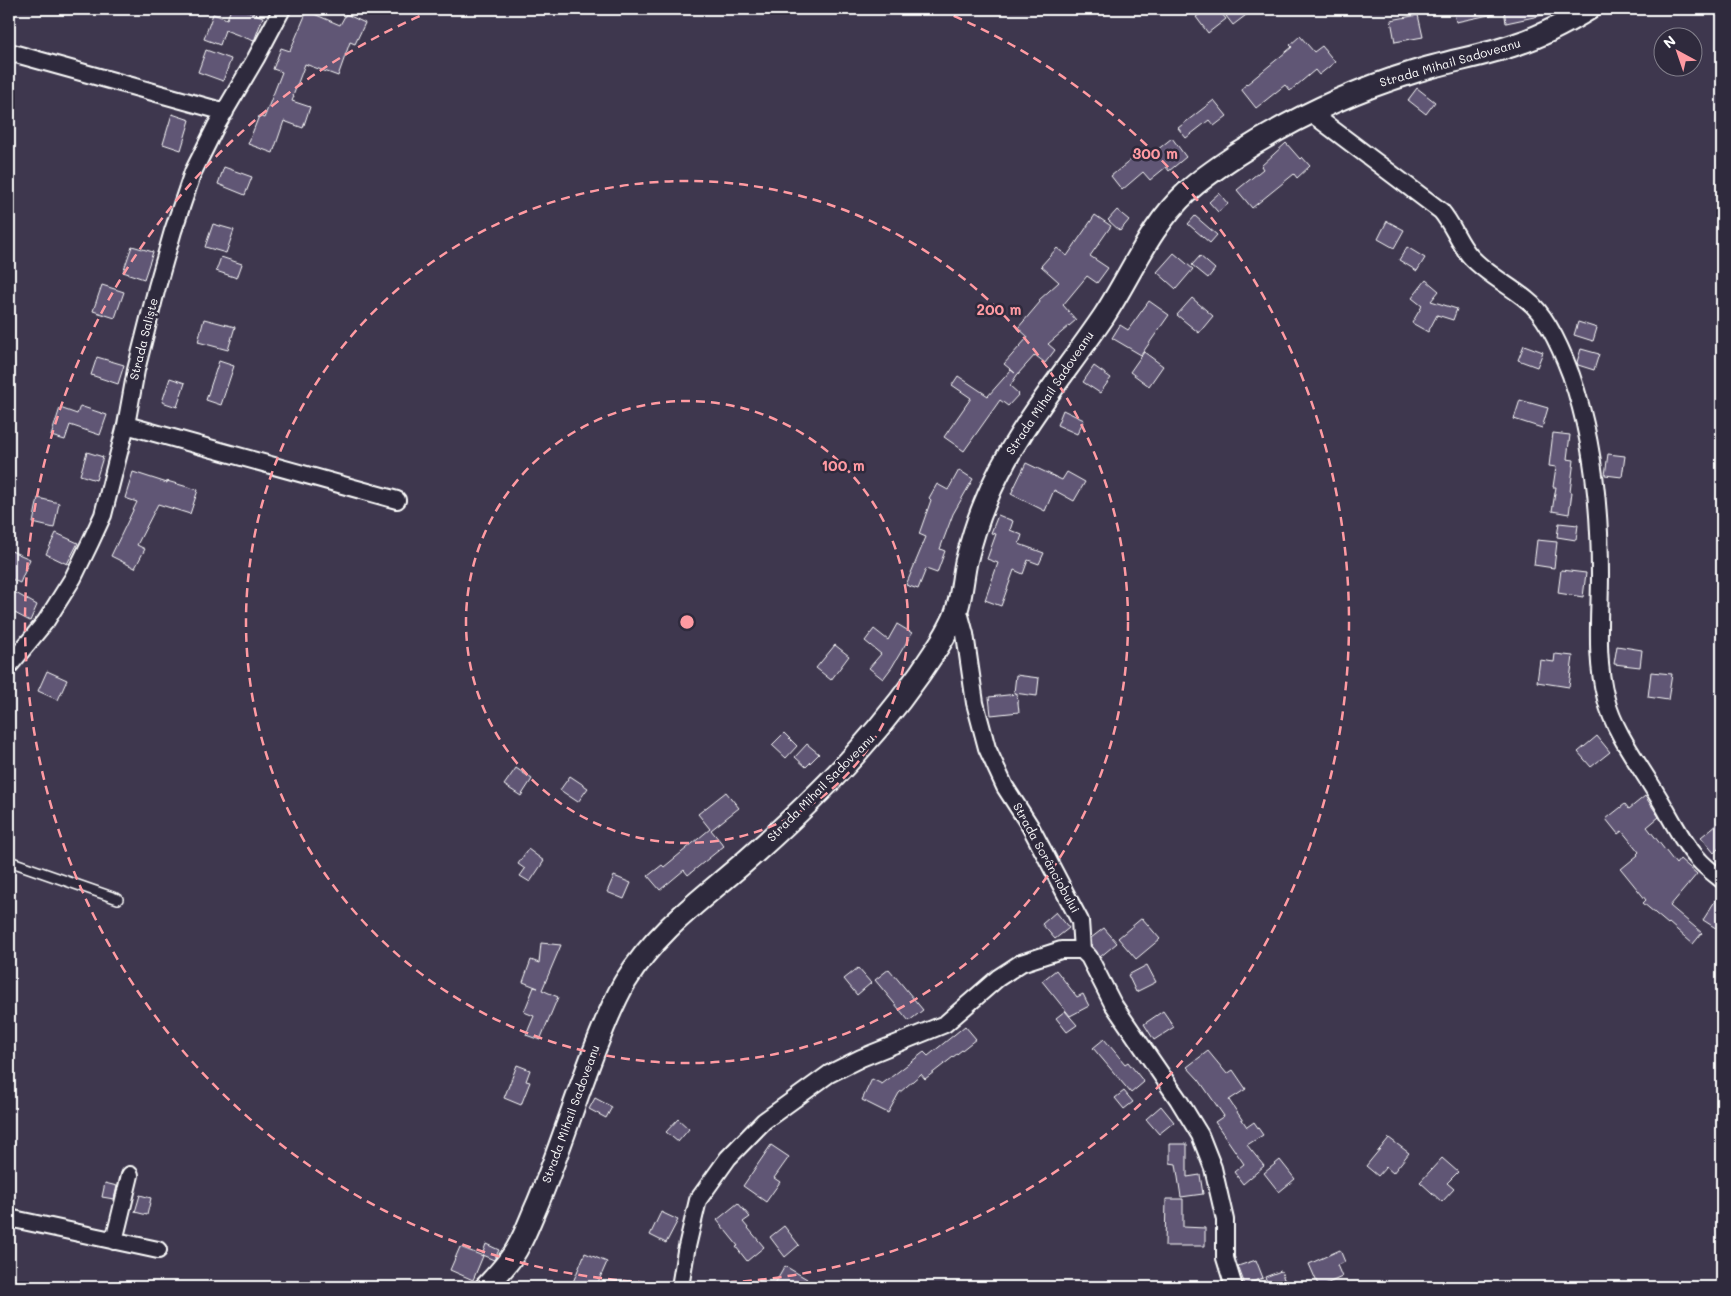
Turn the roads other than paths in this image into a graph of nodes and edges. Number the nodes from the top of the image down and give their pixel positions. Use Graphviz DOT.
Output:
graph roads {
  1 [pos="282,9"];
  2 [pos="1589,9"];
  3 [pos="9,52"];
  4 [pos="225,112"];
  5 [pos="1310,113"];
  6 [pos="126,425"];
  7 [pos="397,500"];
  8 [pos="958,608"];
  9 [pos="9,666"];
  10 [pos="9,861"];
  11 [pos="1722,880"];
  12 [pos="118,899"];
  13 [pos="1082,950"];
  14 [pos="130,1175"];
  15 [pos="9,1218"];
  16 [pos="114,1240"];
  17 [pos="158,1250"];
  18 [pos="488,1287"];
  19 [pos="680,1287"];
  20 [pos="1234,1287"];
  1 -- 4 [label="street, Strada Saliște"];
  2 -- 5 [label="street, Strada Mihail Sadoveanu"];
  3 -- 4 [label="street"];
  4 -- 6 [label="street, Strada Saliște"];
  5 -- 8 [label="street, Strada Mihail Sadoveanu"];
  5 -- 11 [label="street"];
  6 -- 7 [label="street"];
  6 -- 9 [label="street, Strada Saliște"];
  8 -- 13 [label="street, Strada Scrânciobului"];
  8 -- 18 [label="street, Strada Mihail Sadoveanu"];
  10 -- 12 [label="lane"];
  13 -- 19 [label="street"];
  13 -- 20 [label="street"];
  14 -- 16 [label="street"];
  15 -- 16 [label="street"];
  16 -- 17 [label="street"];
}
